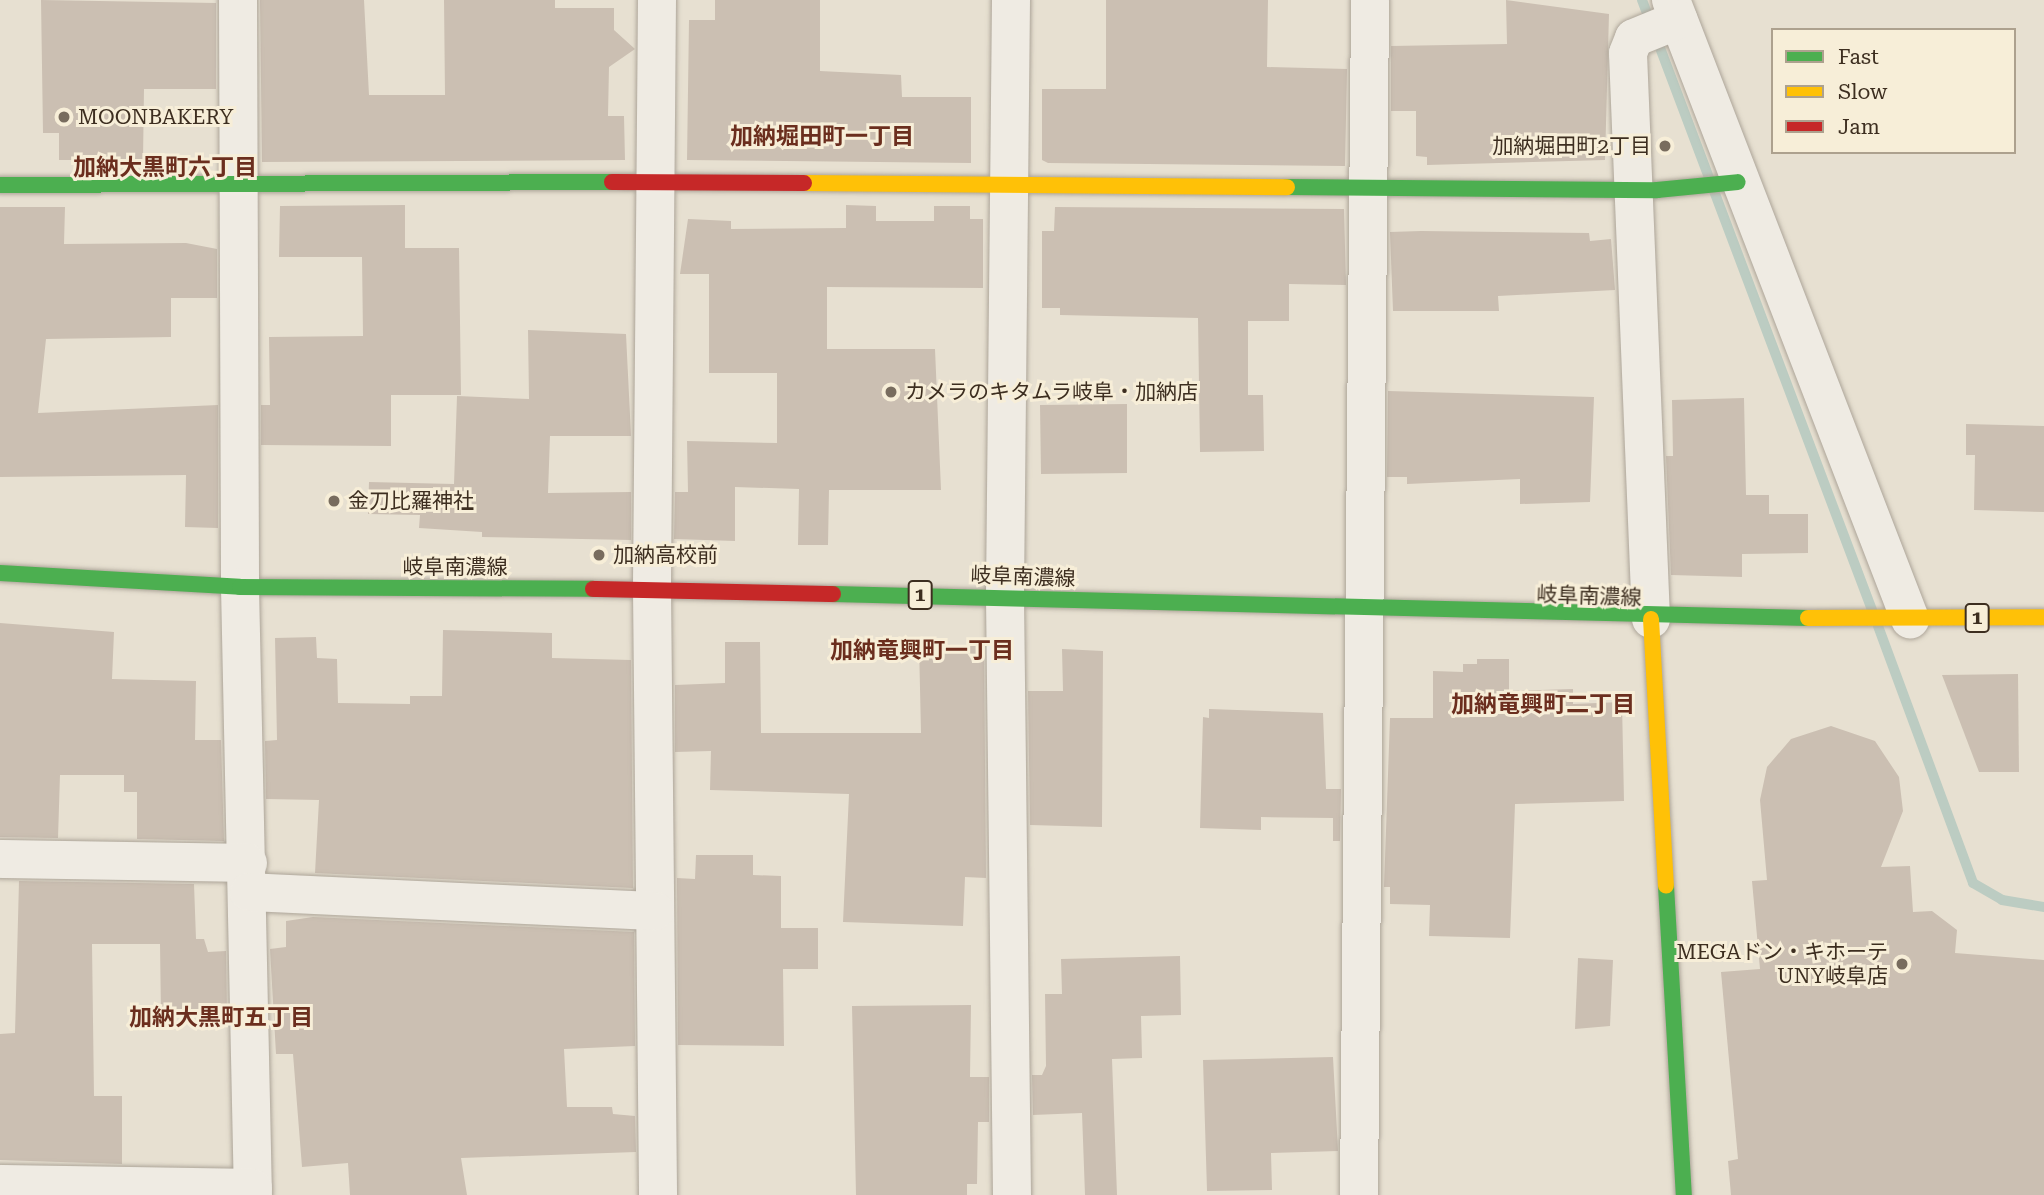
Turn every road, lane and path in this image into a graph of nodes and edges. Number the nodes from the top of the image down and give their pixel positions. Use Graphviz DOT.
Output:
graph roads {
  1 [pos="238,0"];
  2 [pos="657,0"];
  3 [pos="1011,0"];
  4 [pos="1370,0"];
  5 [pos="1661,21"];
  6 [pos="656,182"];
  7 [pos="1732,184"];
  8 [pos="0,185"];
  9 [pos="1012,185"];
  10 [pos="1372,185"];
  11 [pos="239,187"];
  12 [pos="1639,190"];
  13 [pos="0,573"];
  14 [pos="240,587"];
  15 [pos="652,589"];
  16 [pos="1005,597"];
  17 [pos="1363,610"];
  18 [pos="2044,617"];
  19 [pos="1651,618"];
  20 [pos="1910,619"];
  21 [pos="0,859"];
  22 [pos="249,877"];
  23 [pos="655,911"];
  24 [pos="0,1184"];
  25 [pos="253,1191"];
  26 [pos="658,1195"];
  27 [pos="1012,1195"];
  28 [pos="1359,1195"];
  29 [pos="1684,1195"];
  1 -- 11 [label="street"];
  2 -- 6 [label="street"];
  3 -- 9 [label="street"];
  4 -- 10 [label="street"];
  5 -- 7 [label="street"];
  5 -- 12 [label="street"];
  6 -- 9 [label="street"];
  6 -- 11 [label="street"];
  6 -- 15 [label="street"];
  7 -- 12 [label="street"];
  7 -- 20 [label="street"];
  8 -- 11 [label="street"];
  9 -- 10 [label="street"];
  9 -- 16 [label="street"];
  10 -- 12 [label="street"];
  10 -- 17 [label="street"];
  11 -- 14 [label="street"];
  12 -- 19 [label="street"];
  13 -- 14 [label="street, 岐阜南濃線 / 1"];
  14 -- 15 [label="street, 岐阜南濃線 / 1"];
  14 -- 22 [label="street"];
  15 -- 16 [label="street, 岐阜南濃線 / 1"];
  15 -- 23 [label="street"];
  16 -- 17 [label="street, 岐阜南濃線 / 1"];
  16 -- 27 [label="street"];
  17 -- 19 [label="street, 岐阜南濃線 / 1"];
  17 -- 28 [label="street"];
  18 -- 20 [label="street, 岐阜南濃線 / 1"];
  19 -- 20 [label="street, 岐阜南濃線 / 1"];
  19 -- 29 [label="street"];
  21 -- 22 [label="street"];
  22 -- 23 [label="street"];
  22 -- 25 [label="street"];
  23 -- 26 [label="street"];
  24 -- 25 [label="street"];
}
